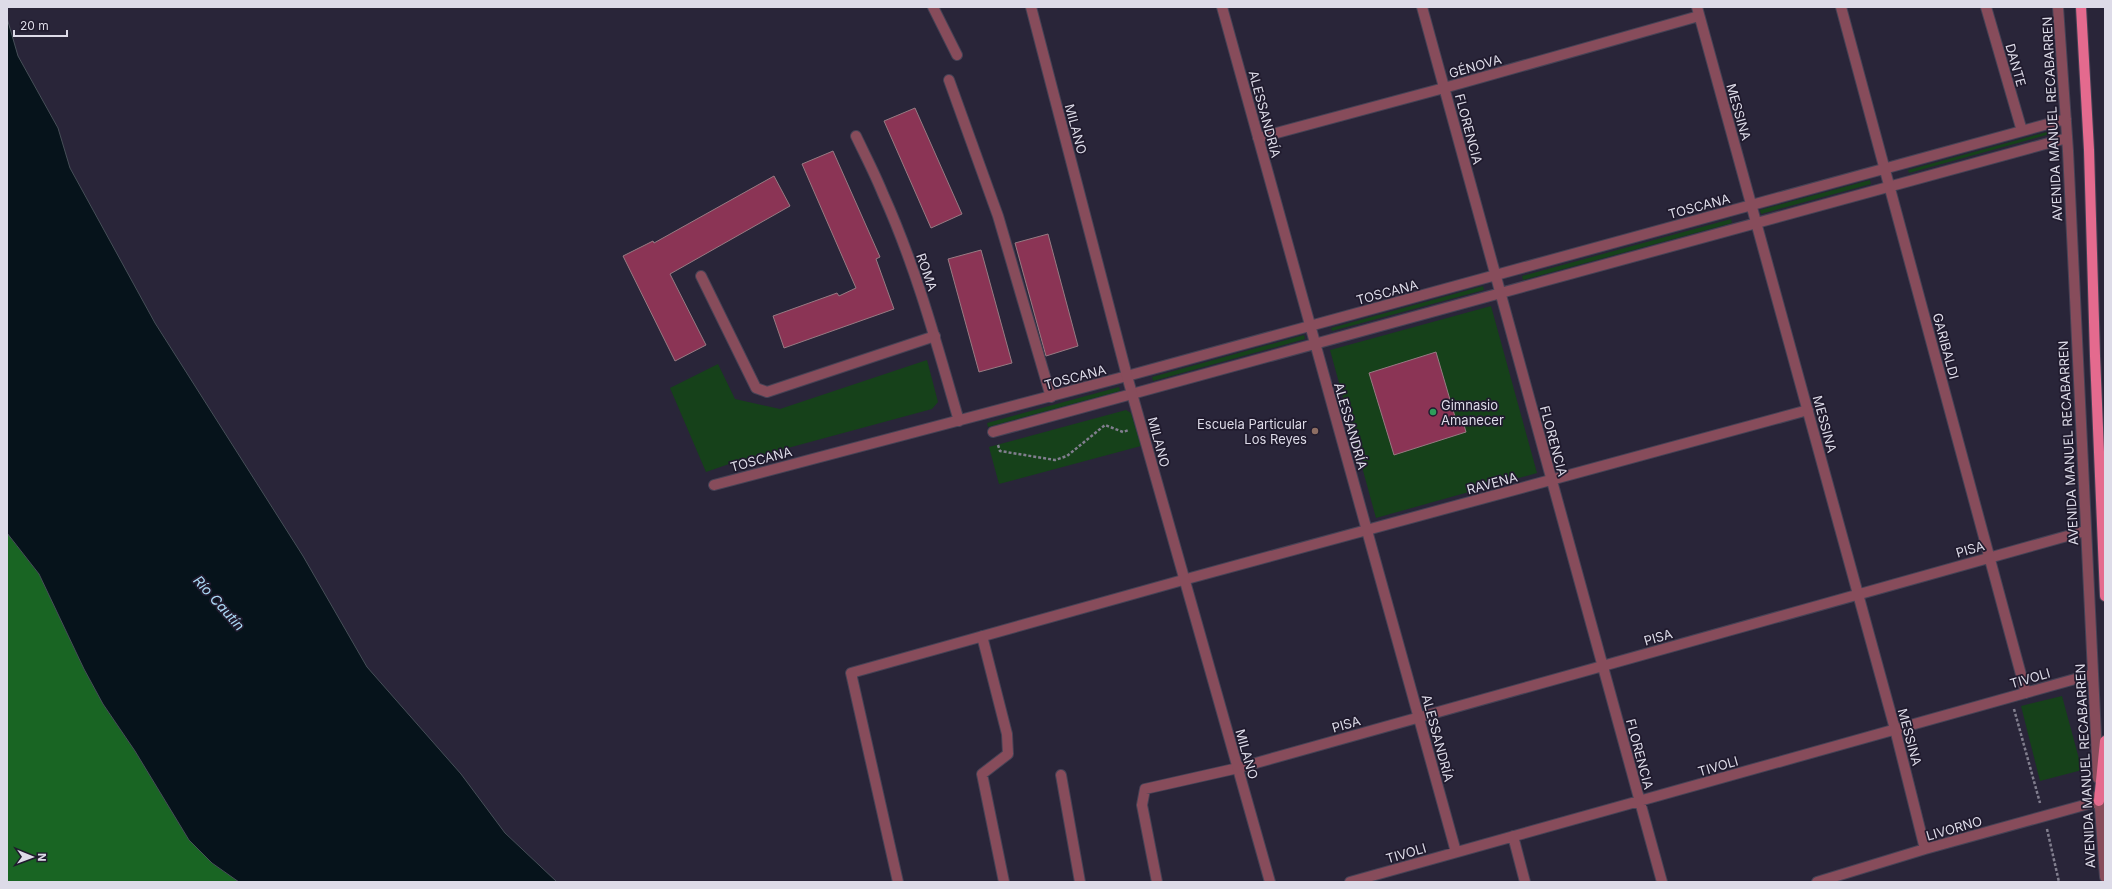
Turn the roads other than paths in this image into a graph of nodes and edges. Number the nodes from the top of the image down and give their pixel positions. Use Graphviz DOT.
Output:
graph roads {
  1 [pos="933,7"];
  2 [pos="1032,7"];
  3 [pos="1222,7"];
  4 [pos="1422,7"];
  5 [pos="1841,7"];
  6 [pos="1986,7"];
  7 [pos="2058,7"];
  8 [pos="2081,7"];
  9 [pos="1698,12"];
  10 [pos="957,56"];
  11 [pos="949,80"];
  12 [pos="1444,88"];
  13 [pos="2066,119"];
  14 [pos="2022,131"];
  15 [pos="856,136"];
  16 [pos="1258,138"];
  17 [pos="2067,138"];
  18 [pos="1885,168"];
  19 [pos="1890,186"];
  20 [pos="1752,205"];
  21 [pos="1757,223"];
  22 [pos="1495,275"];
  23 [pos="701,276"];
  24 [pos="1500,293"];
  25 [pos="1310,326"];
  26 [pos="935,336"];
  27 [pos="1315,344"];
  28 [pos="1127,376"];
  29 [pos="1132,394"];
  30 [pos="1051,397"];
  31 [pos="1808,410"];
  32 [pos="959,421"];
  33 [pos="992,432"];
  34 [pos="1552,481"];
  35 [pos="714,485"];
  36 [pos="1367,530"];
  37 [pos="2085,531"];
  38 [pos="1990,557"];
  39 [pos="1183,580"];
  40 [pos="1858,594"];
  41 [pos="2105,596"];
  42 [pos="982,636"];
  43 [pos="1602,666"];
  44 [pos="2093,674"];
  45 [pos="2026,693"];
  46 [pos="1419,717"];
  47 [pos="1895,730"];
  48 [pos="2105,741"];
  49 [pos="1238,768"];
  50 [pos="1061,774"];
  51 [pos="1639,801"];
  52 [pos="2099,801"];
  53 [pos="1513,836"];
  54 [pos="1925,849"];
  55 [pos="1456,852"];
  56 [pos="2105,877"];
  57 [pos="1377,878"];
  58 [pos="898,882"];
  59 [pos="1004,882"];
  60 [pos="1080,882"];
  61 [pos="1158,882"];
  62 [pos="1270,882"];
  63 [pos="1350,882"];
  64 [pos="1525,882"];
  65 [pos="1662,882"];
  66 [pos="1817,882"];
  1 -- 10 [label="street"];
  2 -- 28 [label="street, MILANO"];
  3 -- 16 [label="street, ALESSANDRÍA"];
  4 -- 12 [label="street, FLORENCIA"];
  5 -- 18 [label="street, GARIBALDI"];
  6 -- 14 [label="street, DANTE"];
  7 -- 13 [label="street, AVENIDA MANUEL RECABARREN"];
  8 -- 41 [label="main road"];
  9 -- 12 [label="street, GÉNOVA"];
  9 -- 20 [label="street, MESSINA"];
  11 -- 30 [label="street"];
  12 -- 16 [label="street, GÉNOVA"];
  12 -- 22 [label="street, FLORENCIA"];
  13 -- 14 [label="street, TOSCANA"];
  13 -- 17 [label="street, AVENIDA MANUEL RECABARREN"];
  14 -- 18 [label="street, TOSCANA"];
  15 -- 26 [label="street, ROMA"];
  16 -- 25 [label="street, ALESSANDRÍA"];
  17 -- 19 [label="street"];
  17 -- 37 [label="street, AVENIDA MANUEL RECABARREN"];
  18 -- 19 [label="street, GARIBALDI"];
  18 -- 20 [label="street, TOSCANA"];
  19 -- 21 [label="street"];
  19 -- 38 [label="street, GARIBALDI"];
  20 -- 21 [label="street, MESSINA"];
  20 -- 22 [label="street, TOSCANA"];
  21 -- 24 [label="street"];
  21 -- 31 [label="street, MESSINA"];
  22 -- 24 [label="street, FLORENCIA"];
  22 -- 25 [label="street, TOSCANA"];
  23 -- 26 [label="street"];
  24 -- 27 [label="street"];
  24 -- 34 [label="street, FLORENCIA"];
  25 -- 27 [label="street, ALESSANDRÍA"];
  25 -- 28 [label="street, TOSCANA"];
  26 -- 32 [label="street, ROMA"];
  27 -- 29 [label="street"];
  27 -- 36 [label="street, ALESSANDRÍA"];
  28 -- 29 [label="street, MILANO"];
  28 -- 30 [label="street, TOSCANA"];
  29 -- 33 [label="street"];
  29 -- 39 [label="street, MILANO"];
  30 -- 32 [label="street, TOSCANA"];
  31 -- 34 [label="street, RAVENA"];
  31 -- 40 [label="street, MESSINA"];
  32 -- 35 [label="street, TOSCANA"];
  34 -- 36 [label="street, RAVENA"];
  34 -- 43 [label="street, FLORENCIA"];
  36 -- 39 [label="street, RAVENA"];
  36 -- 46 [label="street, ALESSANDRÍA"];
  37 -- 38 [label="street, PISA"];
  37 -- 44 [label="street, AVENIDA MANUEL RECABARREN"];
  38 -- 40 [label="street, PISA"];
  38 -- 45 [label="street, GARIBALDI"];
  39 -- 42 [label="street, RAVENA"];
  39 -- 49 [label="street, MILANO"];
  40 -- 43 [label="street, PISA"];
  40 -- 47 [label="street, MESSINA"];
  42 -- 58 [label="street, RAVENA"];
  42 -- 59 [label="street"];
  43 -- 46 [label="street, PISA"];
  43 -- 51 [label="street, FLORENCIA"];
  44 -- 45 [label="street, TIVOLI"];
  44 -- 52 [label="street, AVENIDA MANUEL RECABARREN"];
  45 -- 47 [label="street, TIVOLI"];
  46 -- 49 [label="street, PISA"];
  46 -- 55 [label="street, ALESSANDRÍA"];
  47 -- 51 [label="street, TIVOLI"];
  47 -- 54 [label="street, MESSINA"];
  48 -- 52 [label="main road"];
  49 -- 61 [label="street, PISA"];
  49 -- 62 [label="street, MILANO"];
  50 -- 60 [label="street"];
  51 -- 53 [label="street, TIVOLI"];
  51 -- 65 [label="street, FLORENCIA"];
  52 -- 54 [label="street, LIVORNO"];
  52 -- 56 [label="street, AVENIDA MANUEL RECABARREN"];
  53 -- 55 [label="street, TIVOLI"];
  53 -- 64 [label="street"];
  54 -- 66 [label="street, LIVORNO"];
  55 -- 57 [label="street, TIVOLI"];
  57 -- 63 [label="street, TIVOLI"];
}
